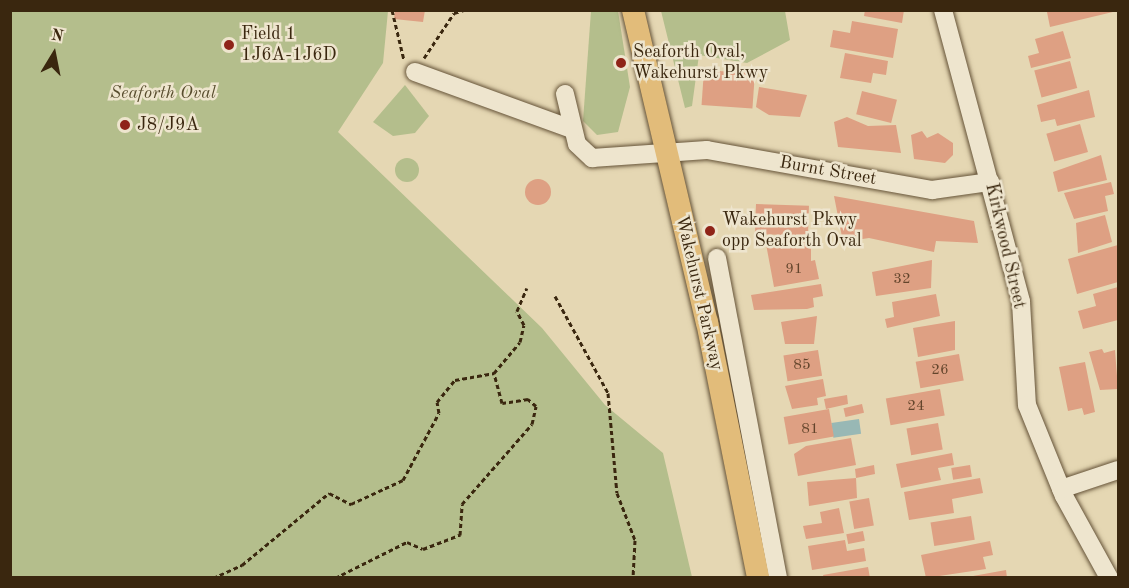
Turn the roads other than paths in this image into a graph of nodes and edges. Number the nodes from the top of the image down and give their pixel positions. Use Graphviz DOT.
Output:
graph roads {
  1 [pos="633,10"];
  2 [pos="943,10"];
  3 [pos="415,72"];
  4 [pos="565,94"];
  5 [pos="572,129"];
  6 [pos="666,149"];
  7 [pos="990,182"];
  8 [pos="717,258"];
  9 [pos="1119,470"];
  10 [pos="1061,489"];
  11 [pos="757,522"];
  12 [pos="758,578"];
  13 [pos="778,578"];
  14 [pos="1109,578"];
  1 -- 6 [label="main road, Wakehurst Parkway"];
  2 -- 7 [label="street, Kirkwood Street"];
  3 -- 5 [label="street"];
  4 -- 5 [label="street"];
  5 -- 6 [label="street, Burnt Street"];
  6 -- 7 [label="street, Burnt Street"];
  6 -- 11 [label="main road, Wakehurst Parkway"];
  7 -- 10 [label="street, Kirkwood Street"];
  8 -- 11 [label="street"];
  9 -- 10 [label="street"];
  10 -- 14 [label="street, Kirkwood Street"];
  11 -- 12 [label="main road, Wakehurst Parkway"];
  11 -- 13 [label="street"];
}
